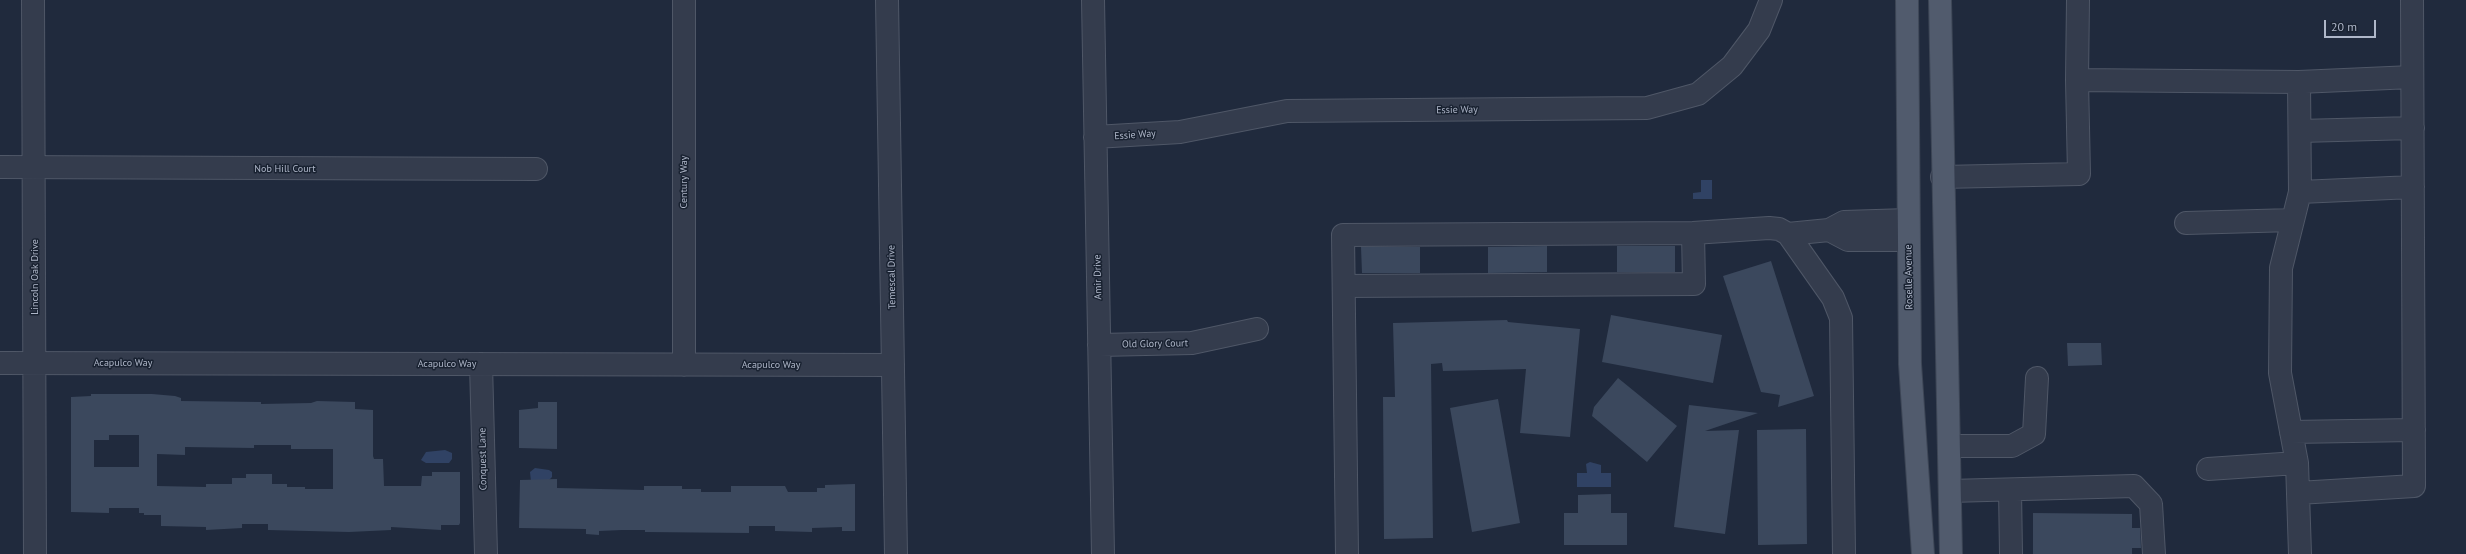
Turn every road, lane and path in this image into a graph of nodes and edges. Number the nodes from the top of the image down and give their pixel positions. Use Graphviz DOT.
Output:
graph roads {
  1 [pos="33,0"];
  2 [pos="684,0"];
  3 [pos="888,0"];
  4 [pos="1093,0"];
  5 [pos="1771,0"];
  6 [pos="1907,0"];
  7 [pos="1940,0"];
  8 [pos="2078,0"];
  9 [pos="2412,0"];
  10 [pos="2412,77"];
  11 [pos="2077,80"];
  12 [pos="2299,82"];
  13 [pos="2413,128"];
  14 [pos="2300,131"];
  15 [pos="1095,137"];
  16 [pos="0,167"];
  17 [pos="34,168"];
  18 [pos="536,169"];
  19 [pos="1942,178"];
  20 [pos="2413,188"];
  21 [pos="2300,192"];
  22 [pos="2293,220"];
  23 [pos="2186,223"];
  24 [pos="1908,230"];
  25 [pos="1693,233"];
  26 [pos="1788,234"];
  27 [pos="1344,286"];
  28 [pos="1256,329"];
  29 [pos="1099,345"];
  30 [pos="0,363"];
  31 [pos="36,363"];
  32 [pos="481,364"];
  33 [pos="684,365"];
  34 [pos="893,365"];
  35 [pos="2037,378"];
  36 [pos="2414,430"];
  37 [pos="2291,432"];
  38 [pos="1949,446"];
  39 [pos="2297,463"];
  40 [pos="2208,469"];
  41 [pos="2010,490"];
  42 [pos="1950,491"];
  43 [pos="2298,493"];
  44 [pos="36,554"];
  45 [pos="486,554"];
  46 [pos="896,554"];
  47 [pos="1103,554"];
  48 [pos="1347,554"];
  49 [pos="1844,554"];
  50 [pos="1923,554"];
  51 [pos="1951,554"];
  52 [pos="2011,554"];
  53 [pos="2154,554"];
  54 [pos="2300,554"];
  1 -- 17 [label="street, Lincoln Oak Drive"];
  2 -- 33 [label="street, Century Way"];
  3 -- 34 [label="street, Temescal Drive"];
  4 -- 15 [label="street, Amir Drive"];
  5 -- 15 [label="street, Essie Way"];
  6 -- 24 [label="main road, Roselle Avenue"];
  7 -- 19 [label="main road"];
  8 -- 11 [label="street"];
  9 -- 10 [label="street"];
  10 -- 12 [label="street"];
  10 -- 13 [label="street"];
  11 -- 12 [label="street"];
  11 -- 19 [label="street"];
  12 -- 14 [label="street"];
  13 -- 14 [label="street"];
  13 -- 20 [label="street"];
  14 -- 21 [label="street"];
  15 -- 29 [label="street, Amir Drive"];
  16 -- 17 [label="street, Nob Hill Court"];
  17 -- 18 [label="street, Nob Hill Court"];
  17 -- 31 [label="street, Lincoln Oak Drive"];
  19 -- 38 [label="main road"];
  20 -- 21 [label="street"];
  20 -- 36 [label="street"];
  21 -- 22 [label="street"];
  22 -- 23 [label="street"];
  22 -- 37 [label="street"];
  24 -- 26 [label="street"];
  24 -- 50 [label="main road, Roselle Avenue"];
  25 -- 26 [label="street"];
  25 -- 27 [label="street"];
  25 -- 27 [label="street"];
  26 -- 49 [label="street"];
  27 -- 48 [label="street"];
  28 -- 29 [label="street, Old Glory Court"];
  29 -- 47 [label="street, Amir Drive"];
  30 -- 31 [label="street, Acapulco Way"];
  31 -- 32 [label="street, Acapulco Way"];
  31 -- 44 [label="street, Lincoln Oak Drive"];
  32 -- 33 [label="street, Acapulco Way"];
  32 -- 45 [label="street, Conquest Lane"];
  33 -- 34 [label="street, Acapulco Way"];
  34 -- 46 [label="street, Temescal Drive"];
  35 -- 38 [label="street"];
  36 -- 37 [label="street"];
  36 -- 43 [label="street"];
  37 -- 39 [label="street"];
  38 -- 42 [label="main road"];
  39 -- 40 [label="street"];
  39 -- 43 [label="street"];
  41 -- 42 [label="street"];
  41 -- 52 [label="street"];
  41 -- 53 [label="street"];
  42 -- 51 [label="main road"];
  43 -- 54 [label="street"];
}
